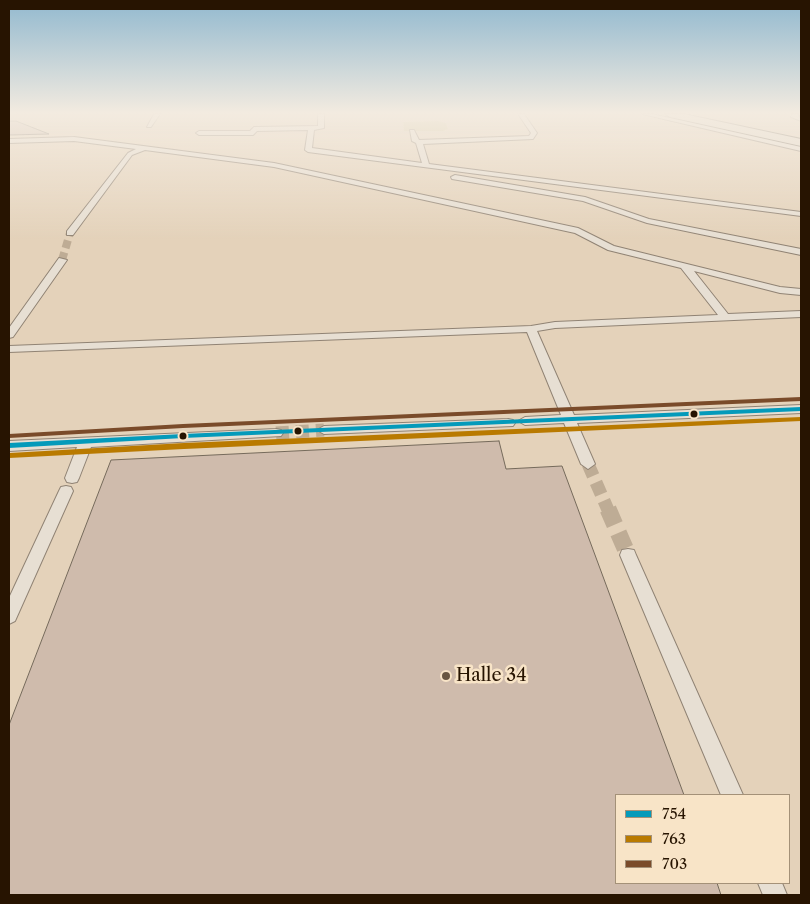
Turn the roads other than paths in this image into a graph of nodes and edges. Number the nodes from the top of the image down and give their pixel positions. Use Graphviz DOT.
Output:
graph roads {
  1 [pos="128,156"];
  2 [pos="207,156"];
  3 [pos="360,156"];
  4 [pos="424,156"];
  5 [pos="426,164"];
  6 [pos="455,177"];
  7 [pos="801,214"];
  8 [pos="70,233"];
  9 [pos="801,252"];
  10 [pos="62,260"];
  11 [pos="684,266"];
  12 [pos="801,292"];
  13 [pos="801,314"];
  14 [pos="725,317"];
  15 [pos="531,329"];
  16 [pos="9,335"];
  17 [pos="9,349"];
  18 [pos="801,409"];
  19 [pos="525,421"];
  20 [pos="568,421"];
  21 [pos="508,423"];
  22 [pos="324,430"];
  23 [pos="276,433"];
  24 [pos="86,442"];
  25 [pos="9,446"];
  26 [pos="588,464"];
  27 [pos="628,555"];
  28 [pos="9,616"];
  29 [pos="732,794"];
  1 -- 8 [label="street"];
  2 -- 11 [label="street"];
  3 -- 5 [label="street"];
  4 -- 5 [label="street"];
  5 -- 7 [label="street"];
  6 -- 9 [label="street"];
  10 -- 16 [label="street"];
  11 -- 12 [label="street"];
  11 -- 14 [label="street"];
  13 -- 14 [label="street"];
  14 -- 15 [label="street"];
  15 -- 17 [label="street"];
  15 -- 20 [label="street"];
  18 -- 20 [label="street"];
  19 -- 20 [label="street"];
  20 -- 26 [label="street"];
  21 -- 22 [label="street"];
  23 -- 24 [label="street"];
  24 -- 25 [label="street"];
  24 -- 28 [label="street"];
  27 -- 29 [label="street"];
}
